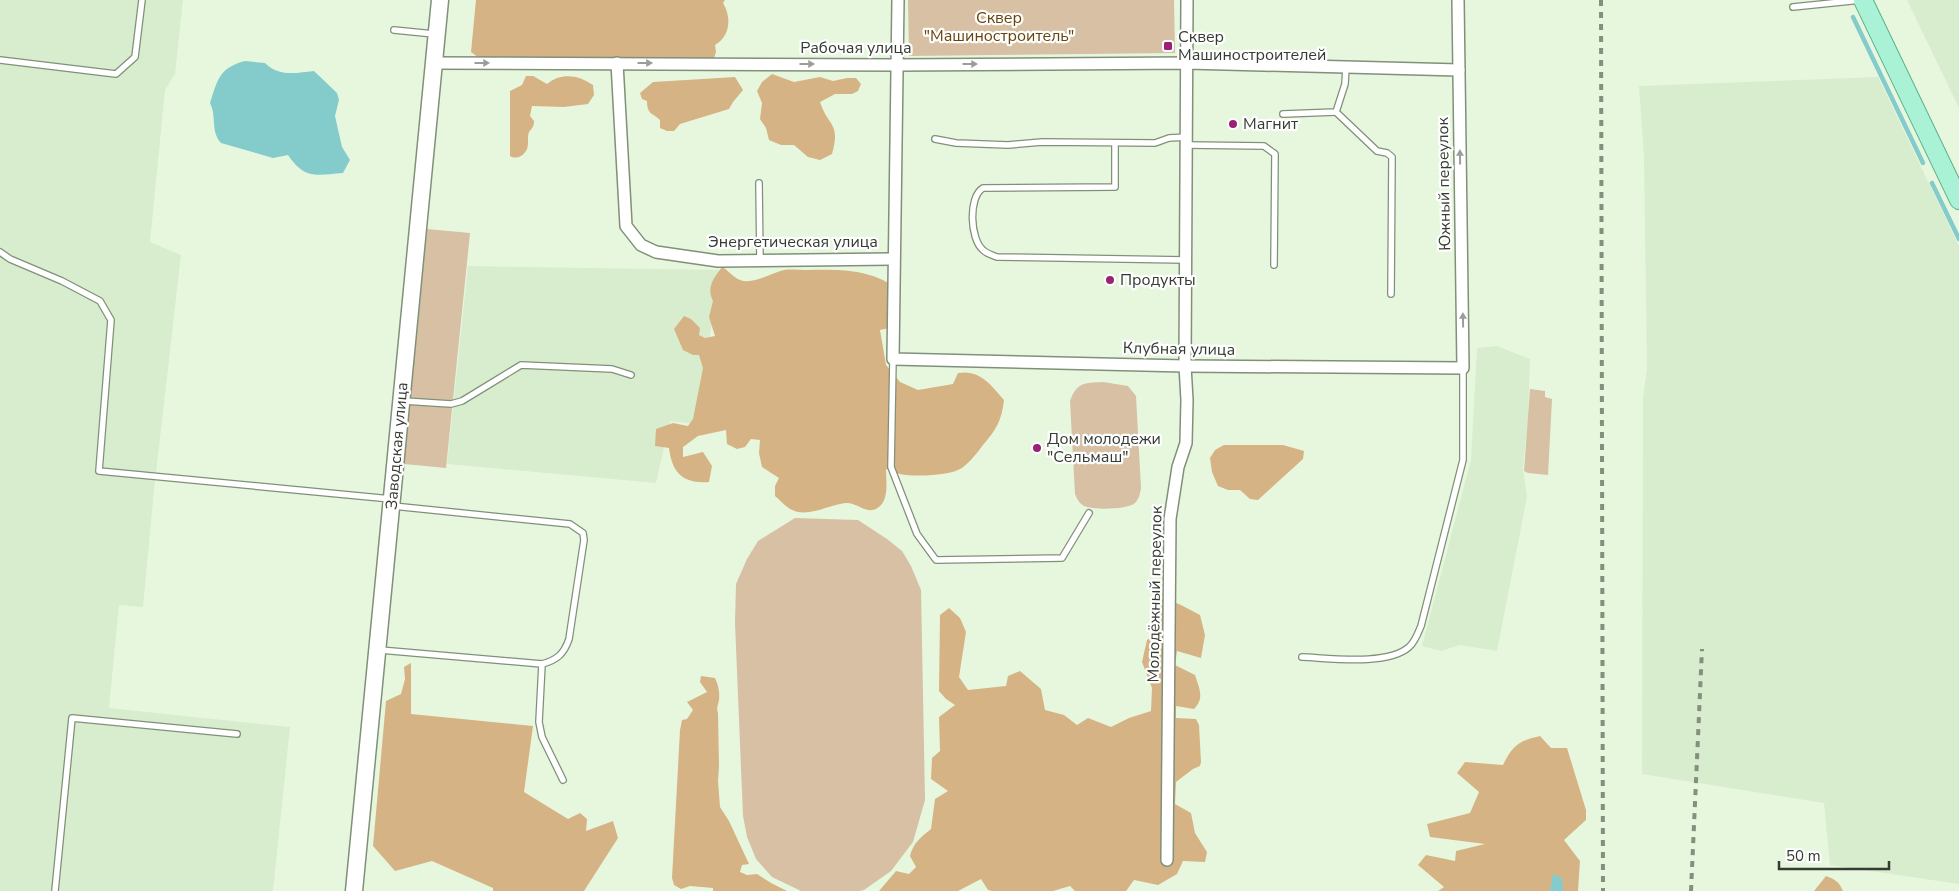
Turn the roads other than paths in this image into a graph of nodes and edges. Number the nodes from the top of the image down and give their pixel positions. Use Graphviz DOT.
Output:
graph roads {
  1 [pos="142,0"];
  2 [pos="440,0"];
  3 [pos="898,0"];
  4 [pos="1187,0"];
  5 [pos="1458,0"];
  6 [pos="1863,0"];
  7 [pos="1793,7"];
  8 [pos="394,30"];
  9 [pos="436,34"];
  10 [pos="0,60"];
  11 [pos="434,63"];
  12 [pos="616,63"];
  13 [pos="1188,64"];
  14 [pos="897,65"];
  15 [pos="1346,67"];
  16 [pos="1459,70"];
  17 [pos="1336,112"];
  18 [pos="1283,114"];
  19 [pos="935,139"];
  20 [pos="1187,141"];
  21 [pos="1115,144"];
  22 [pos="758,183"];
  23 [pos="1959,200"];
  24 [pos="0,252"];
  25 [pos="893,259"];
  26 [pos="760,260"];
  27 [pos="1186,260"];
  28 [pos="1274,265"];
  29 [pos="1390,294"];
  30 [pos="893,359"];
  31 [pos="1184,366"];
  32 [pos="1464,368"];
  33 [pos="631,375"];
  34 [pos="402,401"];
  35 [pos="392,503"];
  36 [pos="1089,514"];
  37 [pos="378,649"];
  38 [pos="1302,657"];
  39 [pos="542,664"];
  40 [pos="237,734"];
  41 [pos="562,780"];
  42 [pos="1167,860"];
  43 [pos="56,891"];
  44 [pos="354,891"];
  1 -- 10 [label="lane"];
  2 -- 9 [label="street, Заводская улица"];
  3 -- 14 [label="street"];
  4 -- 13 [label="street, Молодёжный переулок"];
  5 -- 16 [label="street, Южный переулок"];
  6 -- 7 [label="lane"];
  6 -- 23 [label="main road"];
  8 -- 9 [label="lane"];
  9 -- 11 [label="street, Заводская улица"];
  11 -- 12 [label="street, Рабочая улица, one-way"];
  11 -- 34 [label="street, Заводская улица"];
  12 -- 14 [label="street, Рабочая улица, one-way"];
  12 -- 26 [label="street, Энергетическая улица"];
  14 -- 13 [label="street, Рабочая улица, one-way"];
  13 -- 15 [label="street, Рабочая улица"];
  13 -- 20 [label="street, Молодёжный переулок"];
  14 -- 25 [label="street"];
  15 -- 16 [label="street, Рабочая улица"];
  15 -- 17 [label="lane"];
  32 -- 16 [label="street, Южный переулок, one-way"];
  17 -- 18 [label="lane"];
  17 -- 29 [label="lane"];
  19 -- 21 [label="lane"];
  20 -- 21 [label="lane"];
  20 -- 27 [label="street, Молодёжный переулок"];
  20 -- 28 [label="lane"];
  21 -- 27 [label="lane"];
  22 -- 26 [label="lane"];
  24 -- 35 [label="lane"];
  25 -- 26 [label="street, Энергетическая улица"];
  25 -- 30 [label="street"];
  27 -- 31 [label="street, Молодёжный переулок"];
  30 -- 31 [label="street, Клубная улица"];
  30 -- 36 [label="lane"];
  31 -- 32 [label="street, Клубная улица"];
  31 -- 42 [label="street, Молодёжный переулок"];
  32 -- 38 [label="lane"];
  33 -- 34 [label="lane"];
  34 -- 35 [label="street, Заводская улица"];
  35 -- 37 [label="street, Заводская улица"];
  35 -- 39 [label="lane"];
  37 -- 39 [label="lane"];
  37 -- 44 [label="street, Заводская улица"];
  39 -- 41 [label="lane"];
  40 -- 43 [label="lane"];
}
